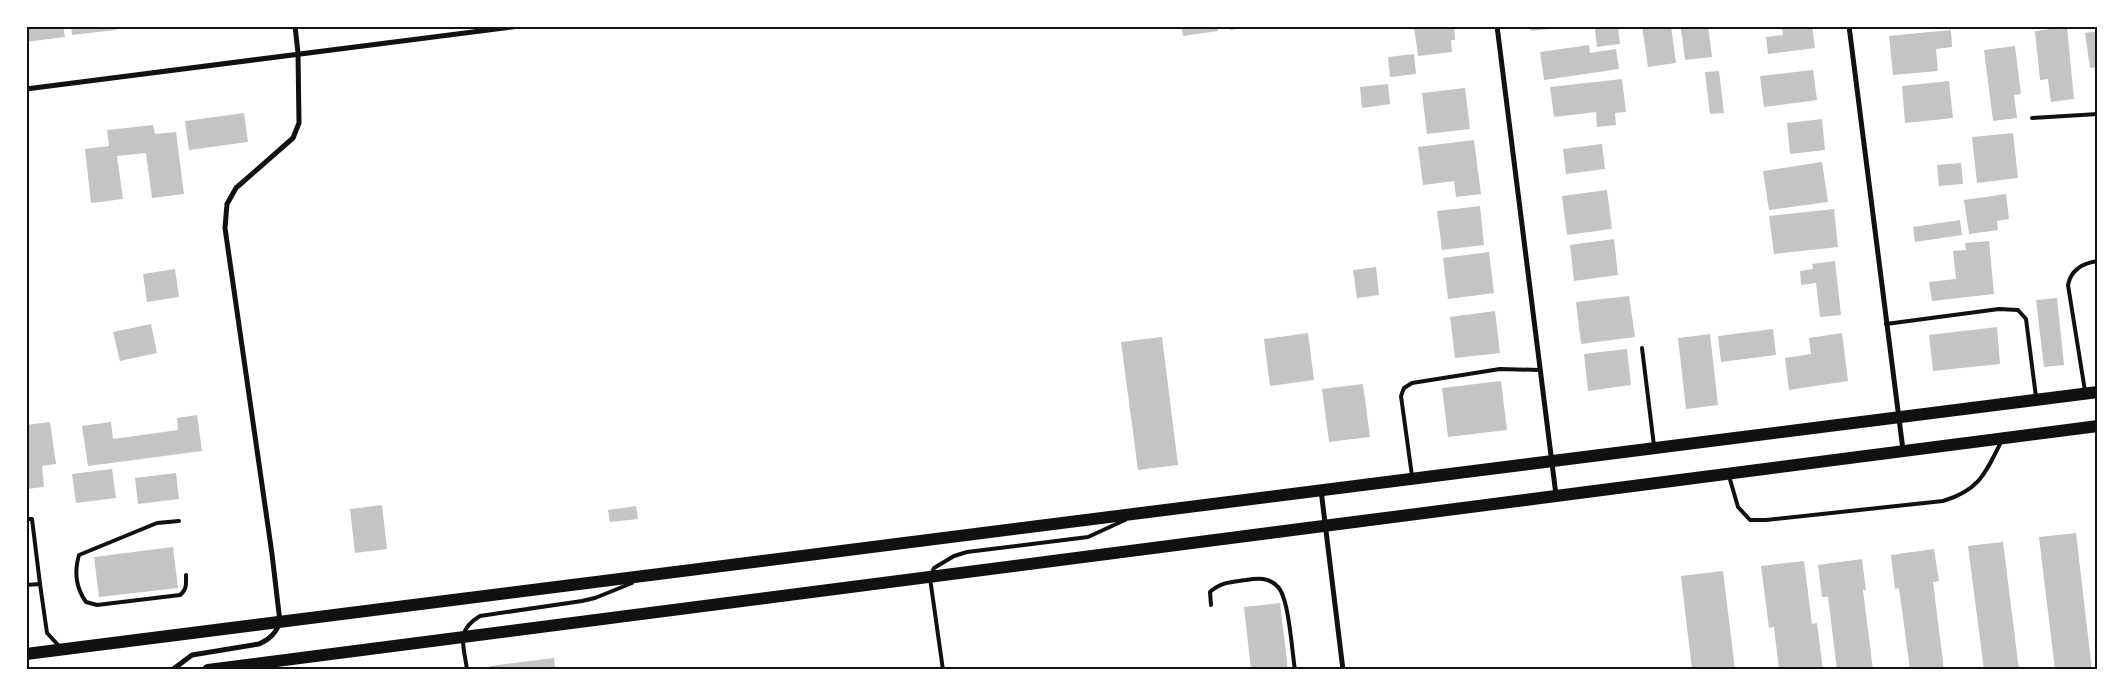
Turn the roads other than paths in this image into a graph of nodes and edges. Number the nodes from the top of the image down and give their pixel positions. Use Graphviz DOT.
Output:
graph roads {
  1 [pos="295,26"];
  2 [pos="519,26"];
  3 [pos="1497,26"];
  4 [pos="1849,26"];
  5 [pos="298,53"];
  6 [pos="26,89"];
  7 [pos="2098,114"];
  8 [pos="2032,118"];
  9 [pos="2098,261"];
  10 [pos="1886,324"];
  11 [pos="1642,348"];
  12 [pos="1540,370"];
  13 [pos="2091,393"];
  14 [pos="2036,400"];
  15 [pos="1898,417"];
  16 [pos="2098,426"];
  17 [pos="2004,438"];
  18 [pos="1654,449"];
  19 [pos="1903,451"];
  20 [pos="1551,462"];
  21 [pos="1728,473"];
  22 [pos="1413,478"];
  23 [pos="1321,490"];
  24 [pos="1556,496"];
  25 [pos="1138,513"];
  26 [pos="26,519"];
  27 [pos="179,521"];
  28 [pos="1325,527"];
  29 [pos="186,575"];
  30 [pos="648,576"];
  31 [pos="930,578"];
  32 [pos="40,584"];
  33 [pos="26,585"];
  34 [pos="1211,605"];
  35 [pos="280,622"];
  36 [pos="463,638"];
  37 [pos="62,650"];
  38 [pos="26,654"];
  39 [pos="172,670"];
  40 [pos="208,670"];
  41 [pos="467,670"];
  42 [pos="943,670"];
  43 [pos="1295,670"];
  44 [pos="1343,670"];
  1 -- 5 [label="street"];
  2 -- 5 [label="street"];
  3 -- 12 [label="street"];
  4 -- 10 [label="street"];
  5 -- 6 [label="street"];
  5 -- 35 [label="street"];
  7 -- 8 [label="lane"];
  9 -- 13 [label="lane"];
  10 -- 14 [label="lane"];
  10 -- 15 [label="street"];
  11 -- 18 [label="lane"];
  12 -- 20 [label="street"];
  12 -- 22 [label="lane"];
  13 -- 14 [label="main road"];
  14 -- 15 [label="main road"];
  15 -- 18 [label="main road"];
  15 -- 19 [label="street"];
  16 -- 17 [label="main road"];
  17 -- 19 [label="main road"];
  17 -- 21 [label="lane"];
  18 -- 20 [label="main road"];
  19 -- 21 [label="main road"];
  20 -- 22 [label="main road"];
  20 -- 24 [label="street"];
  21 -- 24 [label="main road"];
  22 -- 23 [label="main road"];
  23 -- 25 [label="main road"];
  23 -- 28 [label="street"];
  24 -- 28 [label="main road"];
  25 -- 30 [label="main road"];
  25 -- 31 [label="lane"];
  26 -- 32 [label="lane"];
  27 -- 29 [label="lane"];
  28 -- 31 [label="main road"];
  28 -- 44 [label="street"];
  30 -- 35 [label="main road"];
  30 -- 36 [label="lane"];
  31 -- 36 [label="main road"];
  31 -- 42 [label="lane"];
  32 -- 33 [label="lane"];
  32 -- 37 [label="lane"];
  34 -- 43 [label="lane"];
  35 -- 37 [label="main road"];
  35 -- 39 [label="street"];
  36 -- 40 [label="main road"];
  36 -- 41 [label="lane"];
  37 -- 38 [label="main road"];
}
